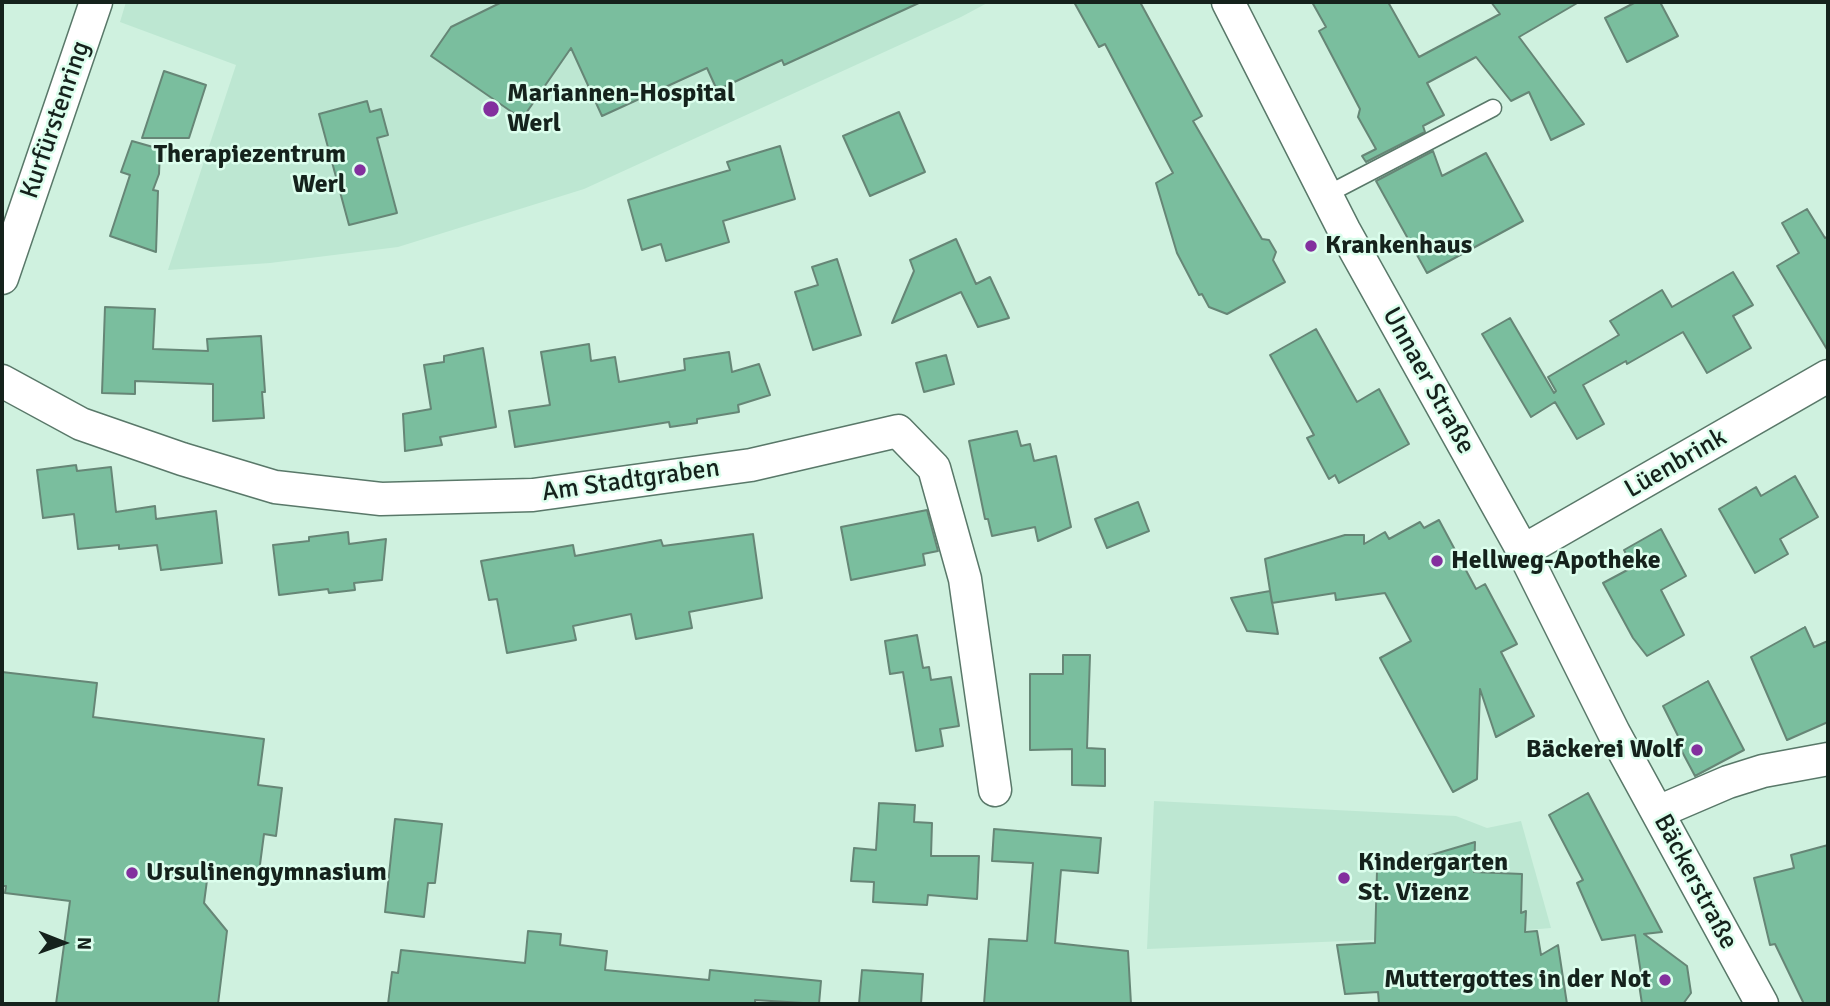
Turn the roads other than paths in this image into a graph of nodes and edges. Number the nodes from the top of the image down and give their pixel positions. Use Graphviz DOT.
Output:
graph roads {
  1 [pos="96,2"];
  2 [pos="1228,2"];
  3 [pos="1493,108"];
  4 [pos="1326,195"];
  5 [pos="2,278"];
  6 [pos="1828,376"];
  7 [pos="2,381"];
  8 [pos="1523,551"];
  9 [pos="1628,759"];
  10 [pos="1828,759"];
  11 [pos="995,790"];
  12 [pos="1658,812"];
  13 [pos="1762,1004"];
  1 -- 5 [label="street, Kurfürstenring"];
  2 -- 4 [label="street, Unnaer Straße"];
  3 -- 4 [label="lane"];
  4 -- 8 [label="street, Unnaer Straße"];
  6 -- 8 [label="street, Lüenbrink"];
  7 -- 11 [label="street, Am Stadtgraben"];
  8 -- 9 [label="street, Unnaer Straße"];
  9 -- 12 [label="street, Bäckerstraße"];
  10 -- 12 [label="street"];
  12 -- 13 [label="street, Bäckerstraße"];
}
